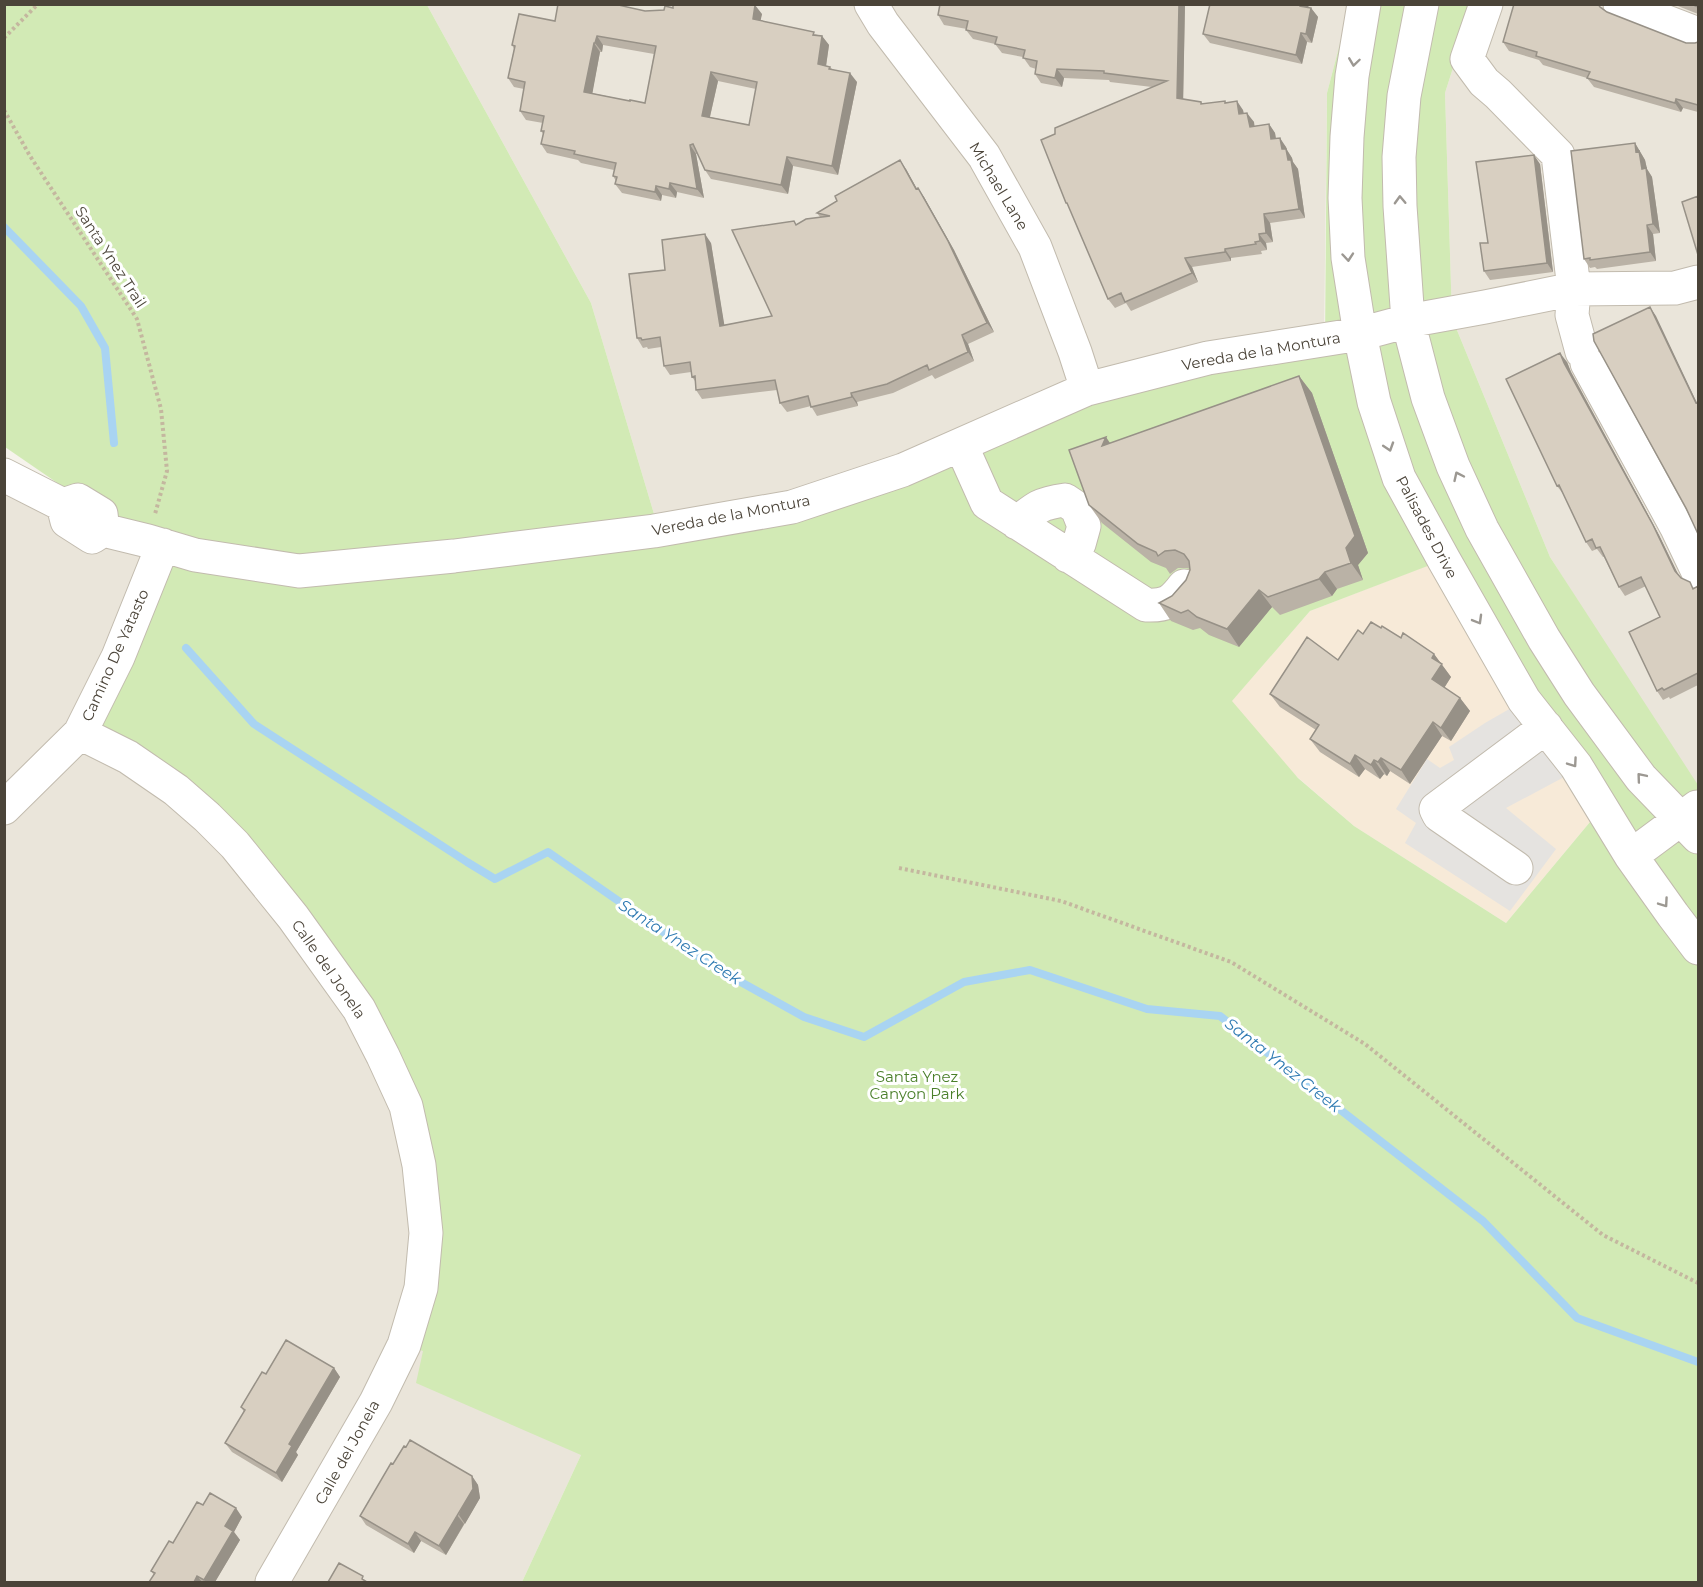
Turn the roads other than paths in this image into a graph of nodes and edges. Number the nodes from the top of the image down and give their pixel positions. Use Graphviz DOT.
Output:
graph roads {
  1 [pos="871,4"];
  2 [pos="1364,4"];
  3 [pos="1422,4"];
  4 [pos="1486,4"];
  5 [pos="1620,4"];
  6 [pos="1698,34"];
  7 [pos="1698,282"];
  8 [pos="1574,289"];
  9 [pos="1408,321"];
  10 [pos="1360,334"];
  11 [pos="1086,389"];
  12 [pos="960,445"];
  13 [pos="4,475"];
  14 [pos="1017,523"];
  15 [pos="163,545"];
  16 [pos="1068,556"];
  17 [pos="1698,572"];
  18 [pos="1184,586"];
  19 [pos="1546,727"];
  20 [pos="80,733"];
  21 [pos="4,808"];
  22 [pos="1693,821"];
  23 [pos="1631,856"];
  24 [pos="1516,868"];
  25 [pos="1698,948"];
  26 [pos="272,1582"];
  1 -- 11 [label="street, Michael Lane"];
  2 -- 10 [label="street, Palisades Drive, one-way"];
  9 -- 3 [label="street, one-way"];
  4 -- 8 [label="street"];
  5 -- 6 [label="street"];
  7 -- 8 [label="street, Vereda de la Montura"];
  8 -- 9 [label="street, Vereda de la Montura"];
  8 -- 17 [label="street"];
  9 -- 10 [label="street, Vereda de la Montura"];
  22 -- 9 [label="street, one-way"];
  10 -- 11 [label="street, Vereda de la Montura"];
  10 -- 19 [label="street, Palisades Drive, one-way"];
  11 -- 12 [label="street, Vereda de la Montura"];
  12 -- 14 [label="street"];
  12 -- 15 [label="street, Vereda de la Montura"];
  13 -- 15 [label="street, Vereda de la Montura"];
  14 -- 16 [label="street"];
  14 -- 16 [label="street"];
  15 -- 20 [label="street, Camino De Yatasto"];
  16 -- 18 [label="street"];
  19 -- 23 [label="street, Palisades Drive, one-way"];
  19 -- 24 [label="street"];
  20 -- 21 [label="street, Camino De Yatasto"];
  20 -- 26 [label="street, Calle del Jonela"];
  22 -- 23 [label="street"];
  23 -- 25 [label="street, Palisades Drive, one-way"];
}
